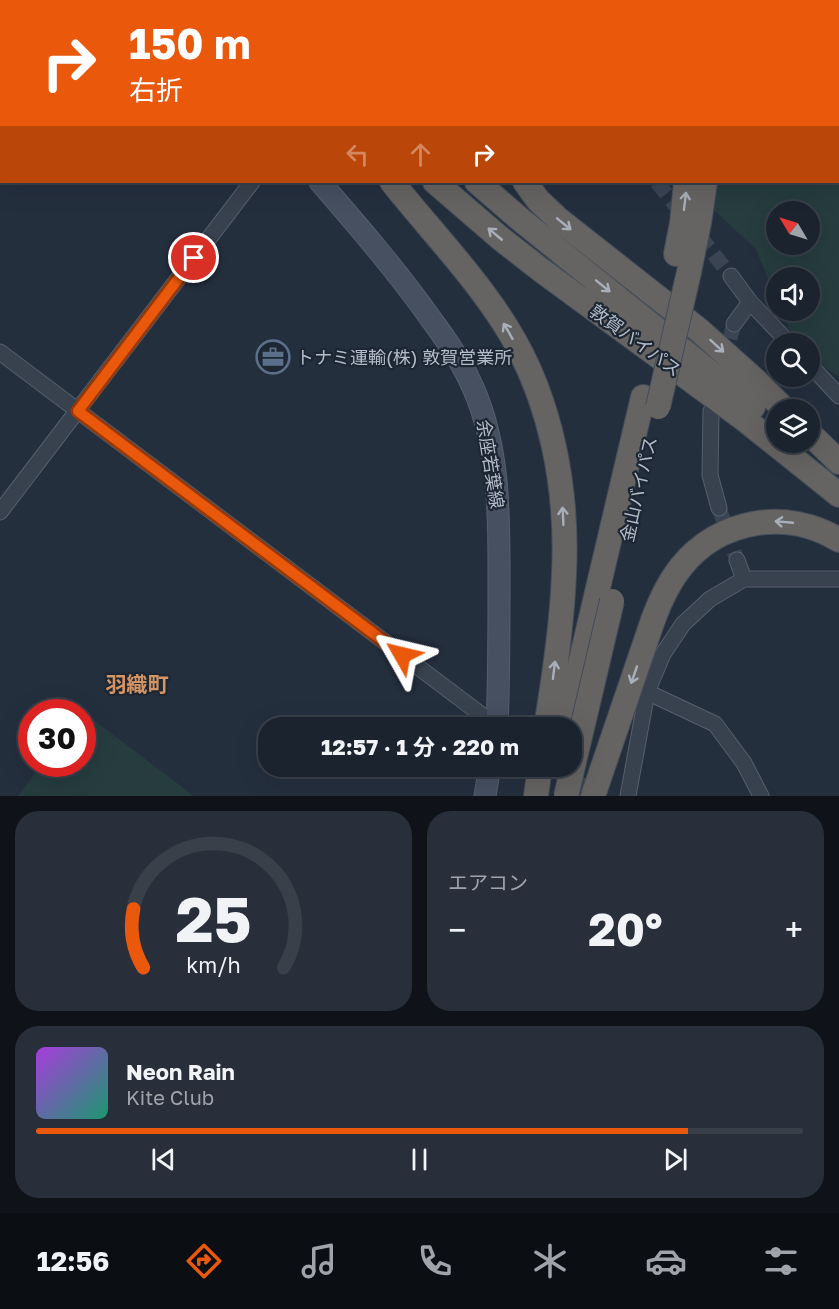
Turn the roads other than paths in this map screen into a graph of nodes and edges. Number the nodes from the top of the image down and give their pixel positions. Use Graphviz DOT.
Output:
graph roads {
  1 [pos="251,183"];
  2 [pos="321,183"];
  3 [pos="393,183"];
  4 [pos="436,183"];
  5 [pos="478,183"];
  6 [pos="526,183"];
  7 [pos="686,183"];
  8 [pos="705,183"];
  9 [pos="682,267"];
  10 [pos="731,276"];
  11 [pos="750,302"];
  12 [pos="734,324"];
  13 [pos="780,333"];
  14 [pos="0,352"];
  15 [pos="820,376"];
  16 [pos="839,396"];
  17 [pos="774,399"];
  18 [pos="78,411"];
  19 [pos="711,411"];
  20 [pos="766,419"];
  21 [pos="820,444"];
  22 [pos="805,453"];
  23 [pos="839,462"];
  24 [pos="839,483"];
  25 [pos="839,495"];
  26 [pos="719,507"];
  27 [pos="0,512"];
  28 [pos="839,540"];
  29 [pos="737,560"];
  30 [pos="744,579"];
  31 [pos="839,579"];
  32 [pos="605,598"];
  33 [pos="647,692"];
  34 [pos="485,717"];
  35 [pos="498,717"];
  36 [pos="547,717"];
  37 [pos="568,717"];
  38 [pos="488,777"];
  39 [pos="539,777"];
  40 [pos="552,777"];
  41 [pos="568,777"];
  42 [pos="485,796"];
  43 [pos="536,796"];
  44 [pos="549,796"];
  45 [pos="566,796"];
  46 [pos="593,796"];
  47 [pos="628,796"];
  48 [pos="761,796"];
  1 -- 18 [label="street"];
  2 -- 35 [label="main road, 余座若葉線"];
  36 -- 3 [label="highway, one-way"];
  25 -- 4 [label="highway, 敦賀バイパス, one-way"];
  5 -- 20 [label="highway, 敦賀バイパス, one-way"];
  6 -- 17 [label="highway, one-way"];
  9 -- 7 [label="highway, one-way"];
  8 -- 9 [label="highway"];
  9 -- 32 [label="highway"];
  10 -- 11 [label="street"];
  11 -- 12 [label="street"];
  11 -- 13 [label="street"];
  14 -- 18 [label="street"];
  15 -- 16 [label="street"];
  18 -- 27 [label="street"];
  18 -- 34 [label="street"];
  19 -- 26 [label="street"];
  21 -- 23 [label="highway"];
  22 -- 24 [label="highway"];
  28 -- 46 [label="highway, one-way, bridge"];
  29 -- 30 [label="street"];
  30 -- 31 [label="street"];
  30 -- 33 [label="street"];
  32 -- 37 [label="highway"];
  32 -- 45 [label="highway, bridge"];
  33 -- 47 [label="street"];
  33 -- 48 [label="street"];
  38 -- 42 [label="main road"];
  39 -- 43 [label="highway"];
  40 -- 44 [label="highway"];
  41 -- 46 [label="street"];
}
